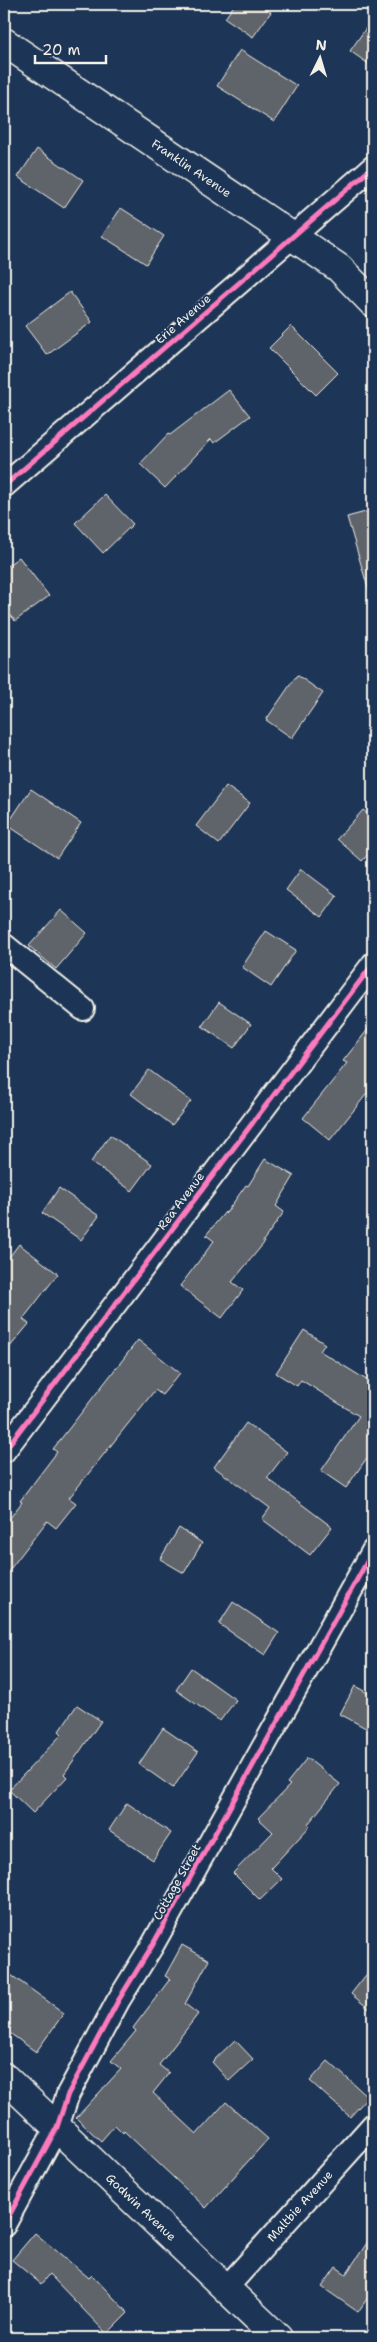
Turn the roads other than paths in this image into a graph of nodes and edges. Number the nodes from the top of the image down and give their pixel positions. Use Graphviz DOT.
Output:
graph roads {
  1 [pos="4,42"];
  2 [pos="373,167"];
  3 [pos="293,236"];
  4 [pos="373,304"];
  5 [pos="4,486"];
  6 [pos="4,945"];
  7 [pos="373,964"];
  8 [pos="83,1009"];
  9 [pos="4,1451"];
  10 [pos="373,1551"];
  11 [pos="4,2077"];
  12 [pos="373,2125"];
  13 [pos="56,2127"];
  14 [pos="4,2225"];
  15 [pos="227,2287"];
  16 [pos="278,2338"];
  1 -- 3 [label="street, Franklin Avenue"];
  2 -- 3 [label="street, Erie Avenue"];
  3 -- 4 [label="street, Franklin Avenue"];
  3 -- 5 [label="street, Erie Avenue"];
  6 -- 8 [label="street"];
  7 -- 9 [label="street, Rea Avenue"];
  10 -- 13 [label="street, Cottage Street"];
  11 -- 13 [label="street, Godwin Avenue"];
  12 -- 15 [label="street, Maltbie Avenue"];
  13 -- 14 [label="street, Cottage Street"];
  13 -- 15 [label="street, Godwin Avenue"];
  15 -- 16 [label="street, Godwin Avenue"];
}
